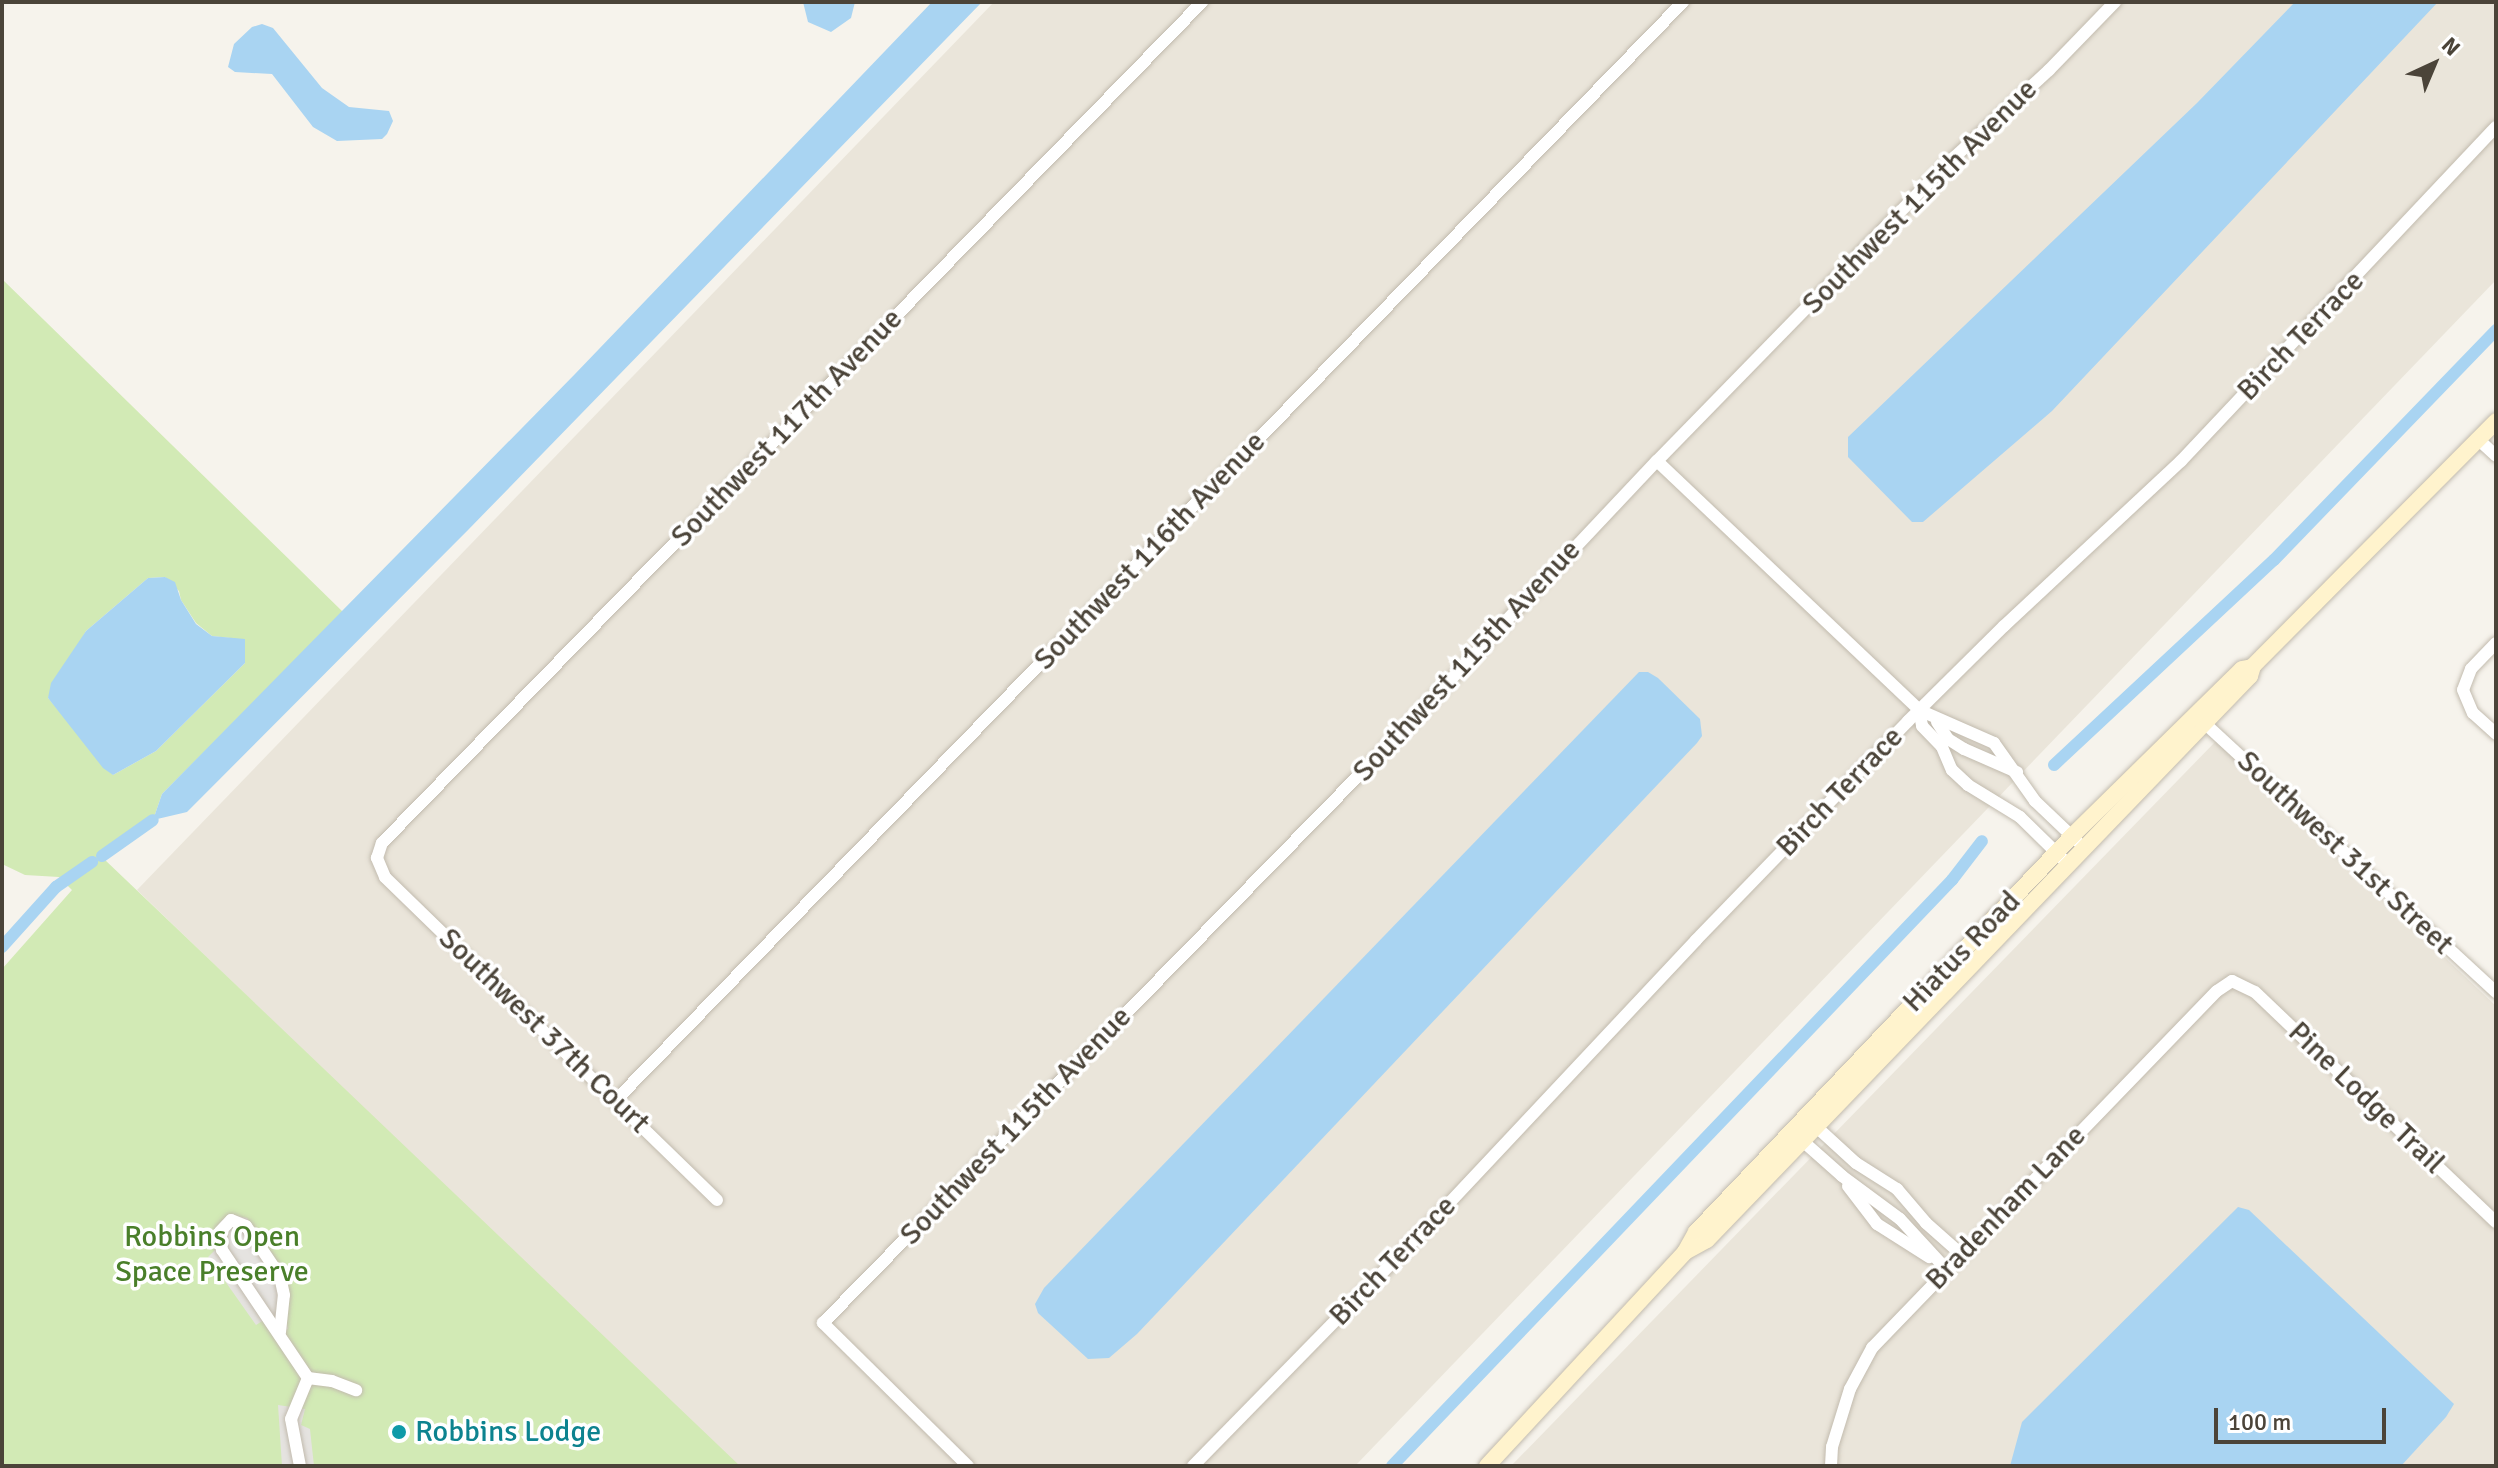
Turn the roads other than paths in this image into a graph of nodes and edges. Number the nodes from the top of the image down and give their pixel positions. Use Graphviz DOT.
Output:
graph roads {
  1 [pos="1202,2"];
  2 [pos="1683,2"];
  3 [pos="2115,2"];
  4 [pos="2496,127"];
  5 [pos="2496,421"];
  6 [pos="2479,440"];
  7 [pos="2496,456"];
  8 [pos="1657,461"];
  9 [pos="2496,643"];
  10 [pos="1919,710"];
  11 [pos="1934,718"];
  12 [pos="2199,719"];
  13 [pos="2496,734"];
  14 [pos="1964,749"];
  15 [pos="1952,770"];
  16 [pos="2017,772"];
  17 [pos="2072,836"];
  18 [pos="2085,849"];
  19 [pos="377,858"];
  20 [pos="2062,859"];
  21 [pos="2232,981"];
  22 [pos="2496,992"];
  23 [pos="616,1100"];
  24 [pos="1810,1122"];
  25 [pos="1797,1135"];
  26 [pos="1842,1176"];
  27 [pos="717,1200"];
  28 [pos="1909,1203"];
  29 [pos="1897,1216"];
  30 [pos="2496,1222"];
  31 [pos="1887,1230"];
  32 [pos="1961,1254"];
  33 [pos="1946,1269"];
  34 [pos="280,1332"];
  35 [pos="308,1378"];
  36 [pos="356,1390"];
  37 [pos="300,1466"];
  38 [pos="968,1466"];
  39 [pos="1193,1466"];
  40 [pos="1487,1466"];
  41 [pos="1831,1466"];
  1 -- 19 [label="street, Southwest 117th Avenue"];
  2 -- 23 [label="street, Southwest 116th Avenue"];
  3 -- 8 [label="street, Southwest 115th Avenue"];
  4 -- 10 [label="street, Birch Terrace"];
  5 -- 6 [label="street, Hiatus Road"];
  6 -- 7 [label="street"];
  6 -- 12 [label="street, Hiatus Road"];
  8 -- 10 [label="street"];
  8 -- 38 [label="street, Southwest 115th Avenue"];
  9 -- 13 [label="street"];
  10 -- 11 [label="street"];
  10 -- 15 [label="street"];
  10 -- 39 [label="street, Birch Terrace"];
  11 -- 14 [label="street"];
  11 -- 16 [label="street"];
  12 -- 17 [label="street, Hiatus Road"];
  12 -- 18 [label="street, Hiatus Road"];
  12 -- 22 [label="street, Southwest 31st Street"];
  14 -- 15 [label="street"];
  14 -- 16 [label="street"];
  15 -- 20 [label="street"];
  16 -- 17 [label="street"];
  17 -- 18 [label="street"];
  17 -- 20 [label="street, Hiatus Road"];
  18 -- 20 [label="street, Hiatus Road"];
  19 -- 23 [label="street, Southwest 37th Court"];
  20 -- 24 [label="street, Hiatus Road"];
  21 -- 30 [label="street, Pine Lodge Trail"];
  21 -- 32 [label="street, Bradenham Lane"];
  23 -- 27 [label="street, Southwest 37th Court"];
  24 -- 25 [label="street, Hiatus Road"];
  24 -- 28 [label="street"];
  25 -- 26 [label="street"];
  25 -- 40 [label="street, Hiatus Road"];
  26 -- 29 [label="street"];
  26 -- 31 [label="street"];
  28 -- 29 [label="street"];
  28 -- 32 [label="street"];
  29 -- 31 [label="street"];
  29 -- 33 [label="street"];
  31 -- 33 [label="street"];
  32 -- 33 [label="street, Bradenham Lane"];
  33 -- 41 [label="street, Bradenham Lane"];
  34 -- 34 [label="street"];
  34 -- 35 [label="street"];
  35 -- 36 [label="street"];
  35 -- 37 [label="street"];
}
